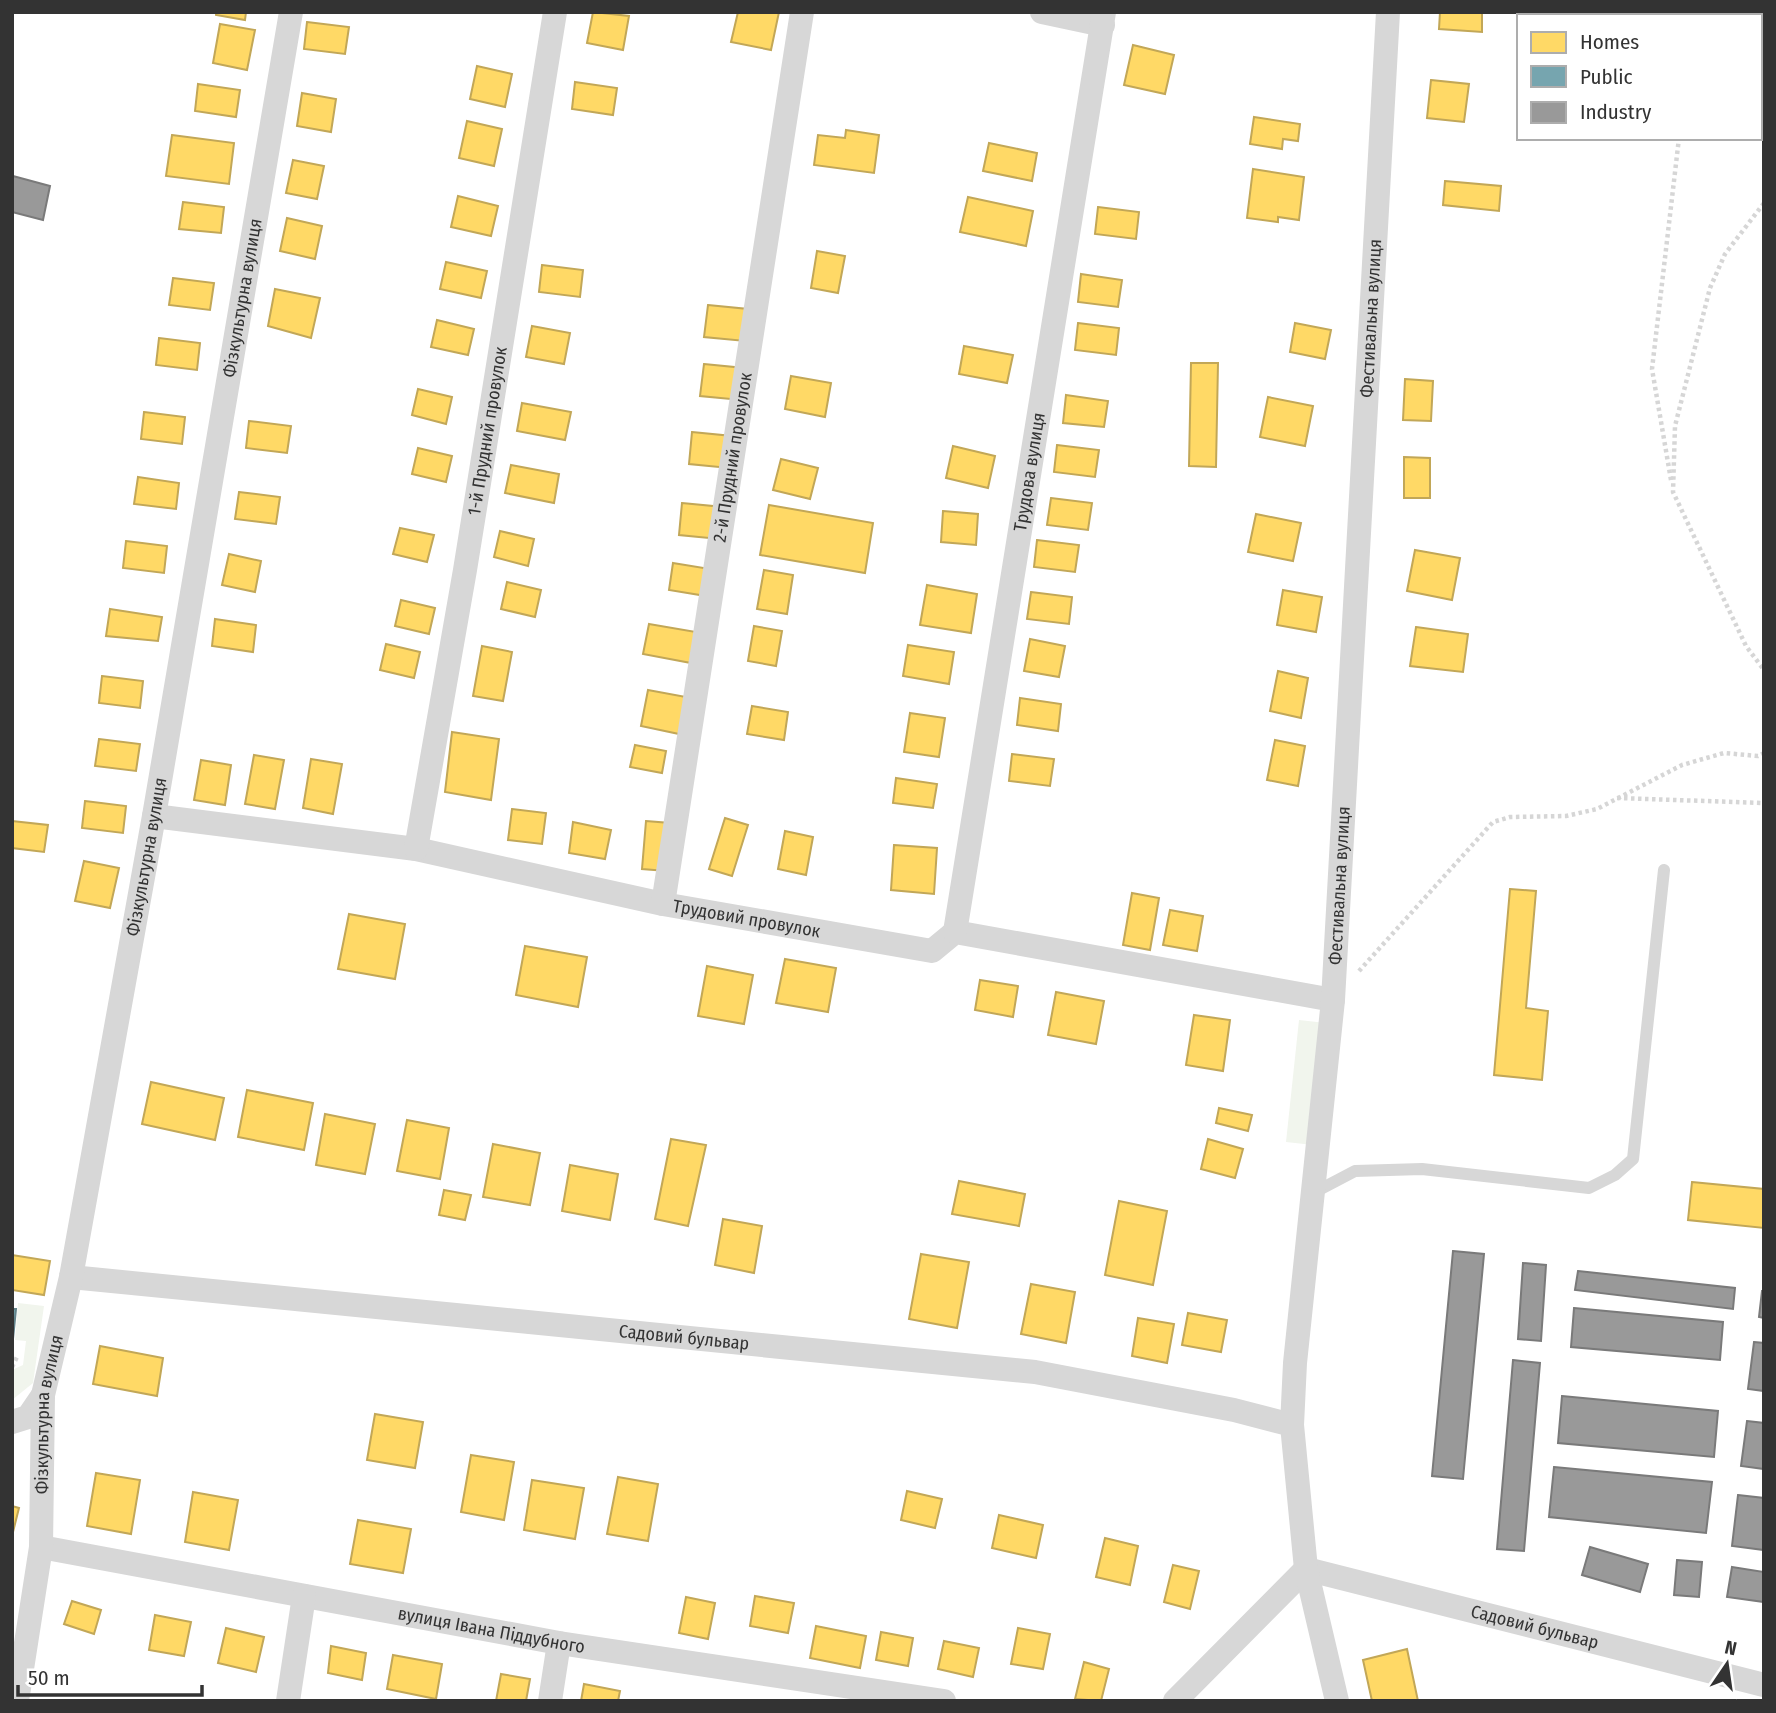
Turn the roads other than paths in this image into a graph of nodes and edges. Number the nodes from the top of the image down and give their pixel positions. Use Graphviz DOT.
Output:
graph roads {
  1 [pos="291,12"];
  2 [pos="555,12"];
  3 [pos="802,12"];
  4 [pos="1042,12"];
  5 [pos="1388,12"];
  6 [pos="1104,18"];
  7 [pos="154,816"];
  8 [pos="416,849"];
  9 [pos="1664,870"];
  10 [pos="663,904"];
  11 [pos="955,932"];
  12 [pos="1333,1000"];
  13 [pos="1315,1192"];
  14 [pos="71,1277"];
  15 [pos="43,1395"];
  16 [pos="12,1422"];
  17 [pos="1292,1425"];
  18 [pos="41,1547"];
  19 [pos="1306,1569"];
  20 [pos="304,1596"];
  21 [pos="559,1643"];
  22 [pos="1764,1686"];
  23 [pos="17,1701"];
  24 [pos="288,1701"];
  25 [pos="550,1701"];
  26 [pos="944,1701"];
  27 [pos="1175,1701"];
  28 [pos="1337,1701"];
  1 -- 7 [label="street, Фізкультурна вулиця"];
  2 -- 8 [label="street, 1-й Прудний провулок"];
  3 -- 10 [label="street, 2-й Прудний провулок"];
  4 -- 6 [label="street"];
  5 -- 12 [label="street, Фестивальна вулиця"];
  6 -- 11 [label="street, Трудова вулиця"];
  7 -- 8 [label="street, Трудовий провулок"];
  7 -- 14 [label="street, Фізкультурна вулиця"];
  8 -- 10 [label="street, Трудовий провулок"];
  9 -- 13 [label="lane"];
  10 -- 11 [label="street, Трудовий провулок"];
  11 -- 12 [label="street"];
  12 -- 13 [label="street, Фестивальна вулиця"];
  13 -- 17 [label="street, Фестивальна вулиця"];
  14 -- 15 [label="street, Фізкультурна вулиця"];
  14 -- 17 [label="street, Садовий бульвар"];
  15 -- 16 [label="street"];
  15 -- 18 [label="street, Фізкультурна вулиця"];
  17 -- 19 [label="street, Фестивальна вулиця"];
  18 -- 20 [label="street, вулиця Івана Піддубного"];
  18 -- 23 [label="street, Фізкультурна вулиця"];
  19 -- 22 [label="street, Садовий бульвар"];
  19 -- 27 [label="street"];
  19 -- 28 [label="street, Фестивальна вулиця"];
  20 -- 21 [label="street, вулиця Івана Піддубного"];
  20 -- 24 [label="street"];
  21 -- 25 [label="street"];
  21 -- 26 [label="street, вулиця Івана Піддубного"];
}
